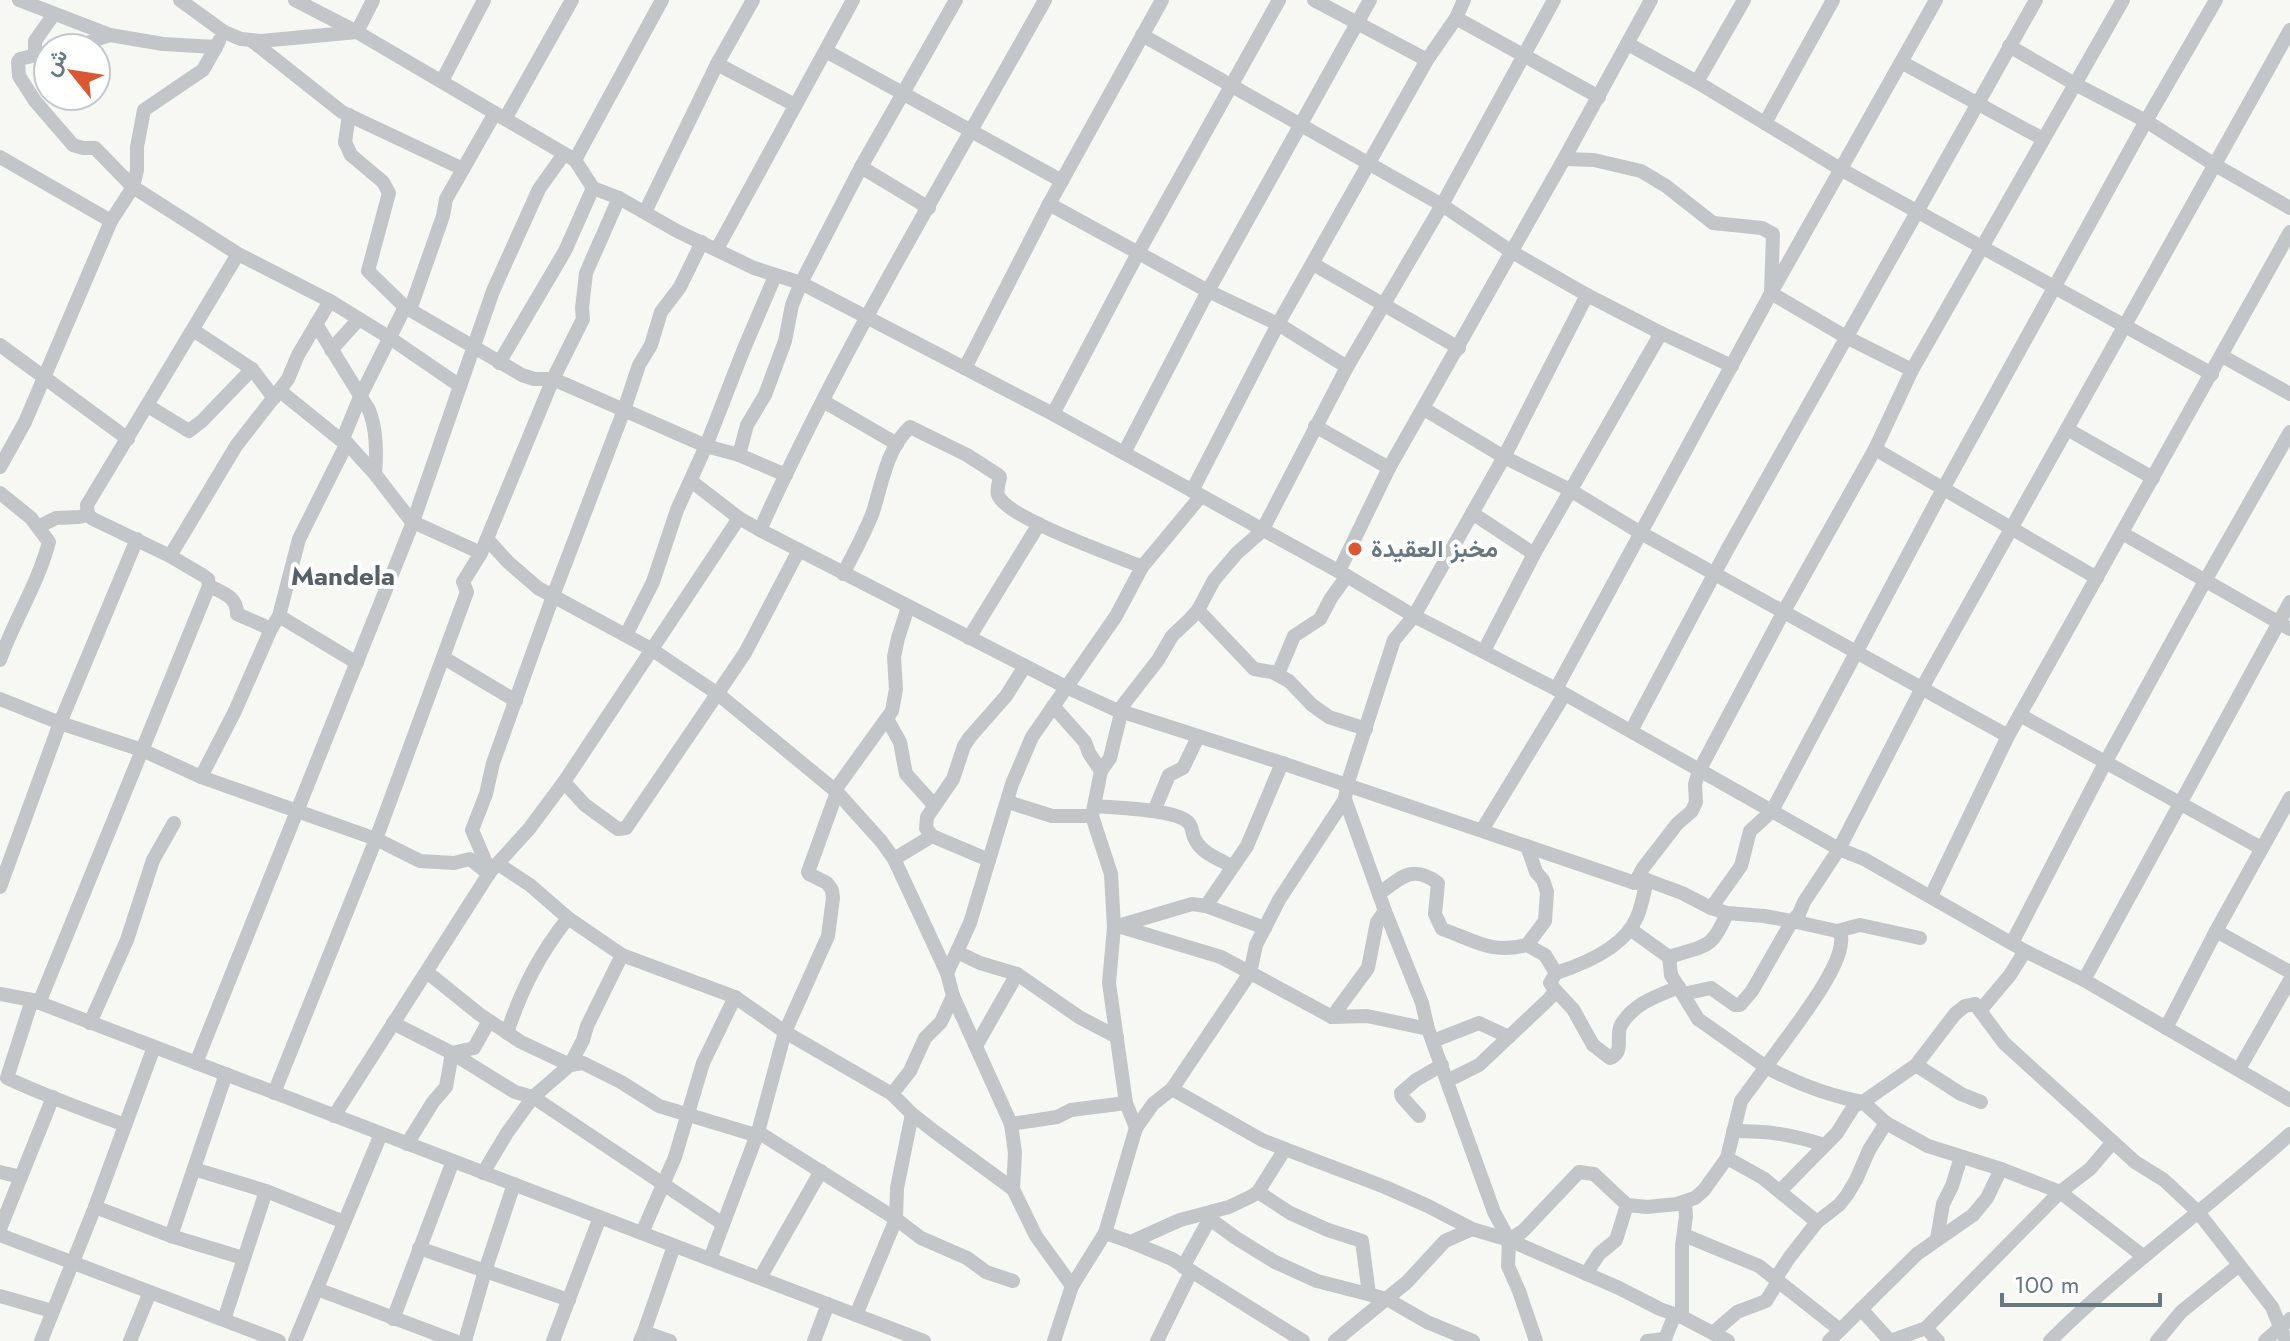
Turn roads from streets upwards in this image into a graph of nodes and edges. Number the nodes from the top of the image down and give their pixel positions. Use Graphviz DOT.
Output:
graph roads {
  1 [pos="19,0"];
  2 [pos="180,0"];
  3 [pos="295,0"];
  4 [pos="373,0"];
  5 [pos="484,0"];
  6 [pos="662,0"];
  7 [pos="853,0"];
  8 [pos="956,0"];
  9 [pos="1045,0"];
  10 [pos="1162,0"];
  11 [pos="1279,0"];
  12 [pos="1314,0"];
  13 [pos="1370,0"];
  14 [pos="1464,0"];
  15 [pos="1553,0"];
  16 [pos="1651,0"];
  17 [pos="1744,0"];
  18 [pos="1833,0"];
  19 [pos="2036,0"];
  20 [pos="2123,0"];
  21 [pos="2216,0"];
  22 [pos="1934,1"];
  23 [pos="566,2"];
  24 [pos="746,2"];
  25 [pos="54,14"];
  26 [pos="1456,18"];
  27 [pos="1357,23"];
  28 [pos="2290,30"];
  29 [pos="41,32"];
  30 [pos="102,32"];
  31 [pos="224,32"];
  32 [pos="357,32"];
  33 [pos="112,35"];
  34 [pos="1142,35"];
  35 [pos="251,40"];
  36 [pos="1628,44"];
  37 [pos="2009,46"];
  38 [pos="216,47"];
  39 [pos="826,51"];
  40 [pos="1523,56"];
  41 [pos="32,57"];
  42 [pos="1427,60"];
  43 [pos="1901,62"];
  44 [pos="717,64"];
  45 [pos="442,81"];
  46 [pos="1697,82"];
  47 [pos="2075,84"];
  48 [pos="1232,86"];
  49 [pos="902,93"];
  50 [pos="32,96"];
  51 [pos="1599,97"];
  52 [pos="1977,103"];
  53 [pos="795,105"];
  54 [pos="44,112"];
  55 [pos="349,115"];
  56 [pos="500,116"];
  57 [pos="2146,121"];
  58 [pos="1765,123"];
  59 [pos="1301,124"];
  60 [pos="972,132"];
  61 [pos="2043,139"];
  62 [pos="0,157"];
  63 [pos="569,157"];
  64 [pos="1564,159"];
  65 [pos="1369,163"];
  66 [pos="2215,165"];
  67 [pos="861,167"];
  68 [pos="463,169"];
  69 [pos="1842,170"];
  70 [pos="1062,181"];
  71 [pos="133,187"];
  72 [pos="593,188"];
  73 [pos="619,198"];
  74 [pos="1049,204"];
  75 [pos="1442,205"];
  76 [pos="929,208"];
  77 [pos="2290,208"];
  78 [pos="1916,211"];
  79 [pos="645,212"];
  80 [pos="111,221"];
  81 [pos="2290,232"];
  82 [pos="702,242"];
  83 [pos="1982,247"];
  84 [pos="717,249"];
  85 [pos="1512,252"];
  86 [pos="1138,253"];
  87 [pos="238,254"];
  88 [pos="1313,264"];
  89 [pos="775,276"];
  90 [pos="801,283"];
  91 [pos="2055,288"];
  92 [pos="1208,291"];
  93 [pos="1771,293"];
  94 [pos="1587,295"];
  95 [pos="330,301"];
  96 [pos="1384,306"];
  97 [pos="408,308"];
  98 [pos="867,318"];
  99 [pos="359,319"];
  100 [pos="316,324"];
  101 [pos="1278,324"];
  102 [pos="2124,326"];
  103 [pos="193,330"];
  104 [pos="1661,333"];
  105 [pos="1846,337"];
  106 [pos="390,338"];
  107 [pos="0,345"];
  108 [pos="475,347"];
  109 [pos="1459,348"];
  110 [pos="331,350"];
  111 [pos="2222,356"];
  112 [pos="499,363"];
  113 [pos="1732,366"];
  114 [pos="1347,367"];
  115 [pos="965,368"];
  116 [pos="252,369"];
  117 [pos="1912,370"];
  118 [pos="2212,374"];
  119 [pos="44,377"];
  120 [pos="553,379"];
  121 [pos="460,386"];
  122 [pos="277,394"];
  123 [pos="2290,394"];
  124 [pos="360,397"];
  125 [pos="823,401"];
  126 [pos="148,406"];
  127 [pos="1424,409"];
  128 [pos="624,410"];
  129 [pos="1053,414"];
  130 [pos="1315,426"];
  131 [pos="2067,429"];
  132 [pos="2290,432"];
  133 [pos="128,439"];
  134 [pos="345,442"];
  135 [pos="897,444"];
  136 [pos="706,446"];
  137 [pos="4,447"];
  138 [pos="1875,449"];
  139 [pos="1124,453"];
  140 [pos="739,455"];
  141 [pos="1504,457"];
  142 [pos="0,467"];
  143 [pos="1389,468"];
  144 [pos="375,474"];
  145 [pos="786,475"];
  146 [pos="2153,478"];
  147 [pos="691,481"];
  148 [pos="1943,489"];
  149 [pos="1570,490"];
  150 [pos="0,493"];
  151 [pos="1196,494"];
  152 [pos="1472,513"];
  153 [pos="88,515"];
  154 [pos="739,518"];
  155 [pos="412,522"];
  156 [pos="1039,524"];
  157 [pos="38,527"];
  158 [pos="2011,528"];
  159 [pos="760,530"];
  160 [pos="1262,531"];
  161 [pos="1641,533"];
  162 [pos="2122,533"];
  163 [pos="137,539"];
  164 [pos="487,539"];
  165 [pos="799,550"];
  166 [pos="481,553"];
  167 [pos="1534,554"];
  168 [pos="170,556"];
  169 [pos="1142,567"];
  170 [pos="1714,573"];
  171 [pos="843,574"];
  172 [pos="1343,574"];
  173 [pos="2097,578"];
  174 [pos="2205,581"];
  175 [pos="209,586"];
  176 [pos="553,596"];
  177 [pos="2290,602"];
  178 [pos="908,607"];
  179 [pos="1198,610"];
  180 [pos="1783,613"];
  181 [pos="1414,616"];
  182 [pos="275,623"];
  183 [pos="2284,626"];
  184 [pos="626,635"];
  185 [pos="969,638"];
  186 [pos="3,640"];
  187 [pos="651,649"];
  188 [pos="1484,651"];
  189 [pos="1854,653"];
  190 [pos="444,658"];
  191 [pos="0,660"];
  192 [pos="357,663"];
  193 [pos="1025,666"];
  194 [pos="1278,674"];
  195 [pos="1066,687"];
  196 [pos="1922,688"];
  197 [pos="1560,692"];
  198 [pos="718,694"];
  199 [pos="0,699"];
  200 [pos="516,701"];
  201 [pos="1053,706"];
  202 [pos="1122,712"];
  203 [pos="2020,715"];
  204 [pos="887,719"];
  205 [pos="60,723"];
  206 [pos="1366,729"];
  207 [pos="1631,731"];
  208 [pos="2008,736"];
  209 [pos="1198,737"];
  210 [pos="142,750"];
  211 [pos="1282,763"];
  212 [pos="2105,763"];
  213 [pos="1101,771"];
  214 [pos="1699,771"];
  215 [pos="201,777"];
  216 [pos="564,782"];
  217 [pos="836,791"];
  218 [pos="1346,792"];
  219 [pos="2290,798"];
  220 [pos="1008,802"];
  221 [pos="2179,804"];
  222 [pos="934,805"];
  223 [pos="299,810"];
  224 [pos="1094,811"];
  225 [pos="1154,811"];
  226 [pos="1772,811"];
  227 [pos="174,823"];
  228 [pos="1482,830"];
  229 [pos="932,836"];
  230 [pos="376,839"];
  231 [pos="1527,846"];
  232 [pos="2261,848"];
  233 [pos="1839,849"];
  234 [pos="894,859"];
  235 [pos="989,860"];
  236 [pos="1232,866"];
  237 [pos="492,870"];
  238 [pos="1641,882"];
  239 [pos="0,887"];
  240 [pos="1379,894"];
  241 [pos="1931,896"];
  242 [pos="1206,906"];
  243 [pos="1711,908"];
  244 [pos="1385,911"];
  245 [pos="1727,913"];
  246 [pos="568,918"];
  247 [pos="1792,921"];
  248 [pos="1116,927"];
  249 [pos="1265,928"];
  250 [pos="1630,929"];
  251 [pos="1837,931"];
  252 [pos="2216,931"];
  253 [pos="1920,938"];
  254 [pos="1527,945"];
  255 [pos="2019,947"];
  256 [pos="957,952"];
  257 [pos="622,955"];
  258 [pos="1669,957"];
  259 [pos="427,972"];
  260 [pos="2290,972"];
  261 [pos="947,973"];
  262 [pos="1250,973"];
  263 [pos="1556,973"];
  264 [pos="1017,974"];
  265 [pos="2084,980"];
  266 [pos="2290,980"];
  267 [pos="1555,990"];
  268 [pos="1681,991"];
  269 [pos="0,994"];
  270 [pos="953,996"];
  271 [pos="735,997"];
  272 [pos="36,1002"];
  273 [pos="1975,1004"];
  274 [pos="1332,1017"];
  275 [pos="489,1021"];
  276 [pos="90,1023"];
  277 [pos="393,1023"];
  278 [pos="2166,1028"];
  279 [pos="785,1032"];
  280 [pos="507,1033"];
  281 [pos="1430,1035"];
  282 [pos="1117,1037"];
  283 [pos="1509,1037"];
  284 [pos="976,1046"];
  285 [pos="154,1047"];
  286 [pos="452,1053"];
  287 [pos="196,1063"];
  288 [pos="570,1065"];
  289 [pos="1442,1065"];
  290 [pos="1916,1065"];
  291 [pos="1766,1067"];
  292 [pos="2239,1069"];
  293 [pos="226,1074"];
  294 [pos="1447,1081"];
  295 [pos="1172,1089"];
  296 [pos="274,1093"];
  297 [pos="892,1094"];
  298 [pos="53,1097"];
  299 [pos="533,1097"];
  300 [pos="2290,1100"];
  301 [pos="1863,1102"];
  302 [pos="1981,1102"];
  303 [pos="1126,1103"];
  304 [pos="912,1114"];
  305 [pos="686,1115"];
  306 [pos="334,1116"];
  307 [pos="1419,1116"];
  308 [pos="1886,1123"];
  309 [pos="1011,1124"];
  310 [pos="125,1125"];
  311 [pos="1136,1128"];
  312 [pos="1733,1131"];
  313 [pos="758,1132"];
  314 [pos="381,1134"];
  315 [pos="2290,1134"];
  316 [pos="2113,1142"];
  317 [pos="407,1144"];
  318 [pos="1825,1145"];
  319 [pos="1285,1149"];
  320 [pos="1961,1157"];
  321 [pos="1727,1158"];
  322 [pos="453,1161"];
  323 [pos="194,1169"];
  324 [pos="2001,1169"];
  325 [pos="821,1171"];
  326 [pos="0,1172"];
  327 [pos="483,1173"];
  328 [pos="21,1177"];
  329 [pos="514,1184"];
  330 [pos="662,1185"];
  331 [pos="1013,1189"];
  332 [pos="266,1191"];
  333 [pos="1780,1191"];
  334 [pos="1258,1192"];
  335 [pos="2060,1192"];
  336 [pos="1685,1203"];
  337 [pos="1627,1205"];
  338 [pos="95,1207"];
  339 [pos="2198,1212"];
  340 [pos="1212,1215"];
  341 [pos="600,1217"];
  342 [pos="896,1219"];
  343 [pos="344,1222"];
  344 [pos="1817,1222"];
  345 [pos="723,1224"];
  346 [pos="1472,1229"];
  347 [pos="0,1232"];
  348 [pos="642,1233"];
  349 [pos="1105,1233"];
  350 [pos="1684,1235"];
  351 [pos="171,1236"];
  352 [pos="1937,1239"];
  353 [pos="1509,1240"];
  354 [pos="1131,1242"];
  355 [pos="674,1246"];
  356 [pos="419,1248"];
  357 [pos="2143,1256"];
  358 [pos="243,1258"];
  359 [pos="710,1259"];
  360 [pos="71,1263"];
  361 [pos="2239,1265"];
  362 [pos="1187,1269"];
  363 [pos="485,1271"];
  364 [pos="1586,1274"];
  365 [pos="760,1278"];
  366 [pos="1776,1278"];
  367 [pos="1013,1281"];
  368 [pos="1072,1286"];
  369 [pos="317,1289"];
  370 [pos="150,1292"];
  371 [pos="1369,1294"];
  372 [pos="0,1296"];
  373 [pos="1387,1299"];
  374 [pos="569,1300"];
  375 [pos="828,1304"];
  376 [pos="1861,1309"];
  377 [pos="52,1311"];
  378 [pos="856,1315"];
  379 [pos="1679,1316"];
  380 [pos="393,1319"];
  381 [pos="224,1320"];
  382 [pos="2286,1325"];
  383 [pos="1926,1328"];
  384 [pos="1713,1333"];
  385 [pos="642,1336"];
  386 [pos="1835,1336"];
  387 [pos="914,1339"];
  388 [pos="1465,1339"];
  389 [pos="41,1341"];
  390 [pos="130,1341"];
  391 [pos="279,1341"];
  392 [pos="295,1341"];
  393 [pos="455,1341"];
  394 [pos="465,1341"];
  395 [pos="553,1341"];
  396 [pos="670,1341"];
  397 [pos="814,1341"];
  398 [pos="1054,1341"];
  399 [pos="1157,1341"];
  400 [pos="1303,1341"];
  401 [pos="1335,1341"];
  402 [pos="1536,1341"];
  403 [pos="1647,1341"];
  404 [pos="1664,1341"];
  405 [pos="1728,1341"];
  406 [pos="1938,1341"];
  407 [pos="2050,1341"];
  408 [pos="2157,1341"];
  409 [pos="2265,1341"];
  1 -- 25 [label="street"];
  2 -- 31 [label="street"];
  3 -- 32 [label="street"];
  4 -- 32 [label="street"];
  5 -- 45 [label="street"];
  6 -- 63 [label="street"];
  7 -- 39 [label="street"];
  8 -- 49 [label="street"];
  9 -- 60 [label="street"];
  10 -- 34 [label="street"];
  11 -- 48 [label="street"];
  12 -- 27 [label="street"];
  13 -- 27 [label="street"];
  14 -- 26 [label="street"];
  15 -- 40 [label="street"];
  16 -- 36 [label="street"];
  17 -- 46 [label="street"];
  18 -- 58 [label="street"];
  19 -- 37 [label="street"];
  20 -- 47 [label="street"];
  21 -- 57 [label="street"];
  22 -- 43 [label="street"];
  23 -- 56 [label="street"];
  24 -- 44 [label="street"];
  25 -- 29 [label="street"];
  25 -- 30 [label="street"];
  26 -- 40 [label="street"];
  26 -- 42 [label="street"];
  27 -- 42 [label="street"];
  27 -- 59 [label="street"];
  28 -- 66 [label="street"];
  31 -- 35 [label="street"];
  31 -- 38 [label="street"];
  32 -- 35 [label="street"];
  32 -- 45 [label="street"];
  33 -- 38 [label="street"];
  34 -- 48 [label="street"];
  34 -- 70 [label="street"];
  35 -- 55 [label="street"];
  36 -- 46 [label="street"];
  36 -- 51 [label="street"];
  37 -- 47 [label="street"];
  37 -- 52 [label="street"];
  38 -- 71 [label="street"];
  39 -- 49 [label="street"];
  39 -- 53 [label="street"];
  40 -- 51 [label="street"];
  40 -- 75 [label="street"];
  41 -- 50 [label="street"];
  42 -- 65 [label="street"];
  43 -- 52 [label="street"];
  43 -- 69 [label="street"];
  44 -- 53 [label="street"];
  44 -- 79 [label="street"];
  45 -- 56 [label="street"];
  46 -- 58 [label="street"];
  47 -- 57 [label="street"];
  47 -- 61 [label="street"];
  48 -- 59 [label="street"];
  48 -- 86 [label="street"];
  49 -- 60 [label="street"];
  49 -- 67 [label="street"];
  51 -- 64 [label="street"];
  52 -- 61 [label="street"];
  52 -- 78 [label="street"];
  53 -- 84 [label="street"];
  54 -- 71 [label="street"];
  55 -- 68 [label="street"];
  55 -- 97 [label="street"];
  56 -- 63 [label="street"];
  56 -- 68 [label="street"];
  57 -- 66 [label="street"];
  57 -- 91 [label="street"];
  58 -- 69 [label="street"];
  59 -- 65 [label="street"];
  59 -- 92 [label="street"];
  60 -- 70 [label="street"];
  60 -- 76 [label="street"];
  61 -- 83 [label="street"];
  62 -- 80 [label="street"];
  63 -- 72 [label="street"];
  63 -- 108 [label="street"];
  64 -- 85 [label="street"];
  64 -- 93 [label="street"];
  65 -- 75 [label="street"];
  65 -- 88 [label="street"];
  66 -- 77 [label="street"];
  66 -- 102 [label="street"];
  67 -- 76 [label="street"];
  67 -- 90 [label="street"];
  68 -- 97 [label="street"];
  69 -- 78 [label="street"];
  69 -- 93 [label="street"];
  70 -- 74 [label="street"];
  71 -- 80 [label="street"];
  71 -- 87 [label="street"];
  72 -- 73 [label="street"];
  72 -- 112 [label="street"];
  73 -- 79 [label="street"];
  73 -- 120 [label="street"];
  74 -- 86 [label="street"];
  74 -- 115 [label="street"];
  75 -- 85 [label="street"];
  75 -- 96 [label="street"];
  76 -- 98 [label="street"];
  78 -- 83 [label="street"];
  78 -- 105 [label="street"];
  79 -- 82 [label="street"];
  80 -- 119 [label="street"];
  81 -- 111 [label="street"];
  82 -- 84 [label="street"];
  82 -- 128 [label="street"];
  83 -- 91 [label="street"];
  83 -- 117 [label="street"];
  84 -- 89 [label="street"];
  85 -- 94 [label="street"];
  85 -- 109 [label="street"];
  86 -- 92 [label="street"];
  86 -- 129 [label="street"];
  87 -- 95 [label="street"];
  87 -- 103 [label="street"];
  88 -- 96 [label="street"];
  88 -- 101 [label="street"];
  89 -- 90 [label="street"];
  89 -- 136 [label="street"];
  90 -- 98 [label="street"];
  90 -- 140 [label="street"];
  91 -- 102 [label="street"];
  91 -- 148 [label="street"];
  92 -- 101 [label="street"];
  92 -- 139 [label="street"];
  93 -- 105 [label="street"];
  93 -- 113 [label="street"];
  94 -- 104 [label="street"];
  94 -- 141 [label="street"];
  95 -- 99 [label="street"];
  95 -- 100 [label="street"];
  96 -- 109 [label="street"];
  96 -- 114 [label="street"];
  97 -- 106 [label="street"];
  97 -- 108 [label="street"];
  98 -- 115 [label="street"];
  98 -- 125 [label="street"];
  99 -- 106 [label="street"];
  99 -- 110 [label="street"];
  100 -- 110 [label="street"];
  100 -- 122 [label="street"];
  101 -- 114 [label="street"];
  101 -- 151 [label="street"];
  102 -- 118 [label="street"];
  102 -- 131 [label="street"];
  103 -- 116 [label="street"];
  103 -- 126 [label="street"];
  104 -- 113 [label="street"];
  104 -- 149 [label="street"];
  105 -- 117 [label="street"];
  105 -- 170 [label="street"];
  106 -- 121 [label="street"];
  106 -- 124 [label="street"];
  107 -- 119 [label="street"];
  108 -- 112 [label="street"];
  108 -- 121 [label="street"];
  109 -- 127 [label="street"];
  110 -- 124 [label="street"];
  111 -- 118 [label="street"];
  111 -- 123 [label="street"];
  112 -- 120 [label="street"];
  113 -- 161 [label="street"];
  114 -- 130 [label="street"];
  115 -- 129 [label="street"];
  116 -- 122 [label="street"];
  116 -- 126 [label="street"];
  117 -- 138 [label="street"];
  118 -- 146 [label="street"];
  119 -- 133 [label="street"];
  119 -- 137 [label="street"];
  120 -- 128 [label="street"];
  120 -- 164 [label="street"];
  121 -- 155 [label="street"];
  122 -- 134 [label="street"];
  122 -- 168 [label="street"];
  124 -- 134 [label="street"];
  124 -- 144 [label="street"];
  125 -- 135 [label="street"];
  125 -- 145 [label="street"];
  126 -- 133 [label="street"];
  127 -- 141 [label="street"];
  127 -- 143 [label="street"];
  128 -- 136 [label="street"];
  128 -- 176 [label="street"];
  129 -- 139 [label="street"];
  130 -- 143 [label="street"];
  130 -- 160 [label="street"];
  131 -- 146 [label="street"];
  131 -- 158 [label="street"];
  132 -- 174 [label="street"];
  133 -- 153 [label="street"];
  134 -- 144 [label="street"];
  134 -- 182 [label="street"];
  135 -- 156 [label="street"];
  135 -- 171 [label="street"];
  136 -- 140 [label="street"];
  136 -- 147 [label="street"];
  137 -- 142 [label="street"];
  138 -- 148 [label="street"];
  138 -- 180 [label="street"];
  139 -- 151 [label="street"];
  140 -- 145 [label="street"];
  141 -- 149 [label="street"];
  141 -- 152 [label="street"];
  143 -- 172 [label="street"];
  144 -- 155 [label="street"];
  145 -- 159 [label="street"];
  146 -- 162 [label="street"];
  147 -- 154 [label="street"];
  147 -- 184 [label="street"];
  148 -- 158 [label="street"];
  148 -- 189 [label="street"];
  149 -- 161 [label="street"];
  149 -- 167 [label="street"];
  150 -- 157 [label="street"];
  151 -- 160 [label="street"];
  151 -- 169 [label="street"];
  152 -- 167 [label="street"];
  152 -- 181 [label="street"];
  153 -- 157 [label="street"];
  153 -- 163 [label="street"];
  154 -- 159 [label="street"];
  154 -- 187 [label="street"];
  155 -- 166 [label="street"];
  155 -- 192 [label="street"];
  156 -- 169 [label="street"];
  156 -- 185 [label="street"];
  157 -- 186 [label="street"];
  158 -- 173 [label="street"];
  158 -- 196 [label="street"];
  159 -- 165 [label="street"];
  160 -- 172 [label="street"];
  160 -- 179 [label="street"];
  161 -- 170 [label="street"];
  161 -- 197 [label="street"];
  162 -- 173 [label="street"];
  162 -- 174 [label="street"];
  163 -- 168 [label="street"];
  163 -- 205 [label="street"];
  164 -- 166 [label="street"];
  164 -- 176 [label="street"];
  165 -- 171 [label="street"];
  165 -- 198 [label="street"];
  166 -- 190 [label="street"];
  167 -- 188 [label="street"];
  168 -- 175 [label="street"];
  169 -- 195 [label="street"];
  170 -- 180 [label="street"];
  170 -- 207 [label="street"];
  171 -- 178 [label="street"];
  172 -- 181 [label="street"];
  172 -- 194 [label="street"];
  173 -- 203 [label="street"];
  174 -- 183 [label="street"];
  174 -- 212 [label="street"];
  175 -- 182 [label="street"];
  175 -- 210 [label="street"];
  176 -- 184 [label="street"];
  176 -- 200 [label="street"];
  177 -- 183 [label="street"];
  178 -- 185 [label="street"];
  178 -- 204 [label="street"];
  179 -- 194 [label="street"];
  179 -- 202 [label="street"];
  180 -- 189 [label="street"];
  180 -- 214 [label="street"];
  181 -- 188 [label="street"];
  181 -- 206 [label="street"];
  182 -- 192 [label="street"];
  182 -- 215 [label="street"];
  183 -- 221 [label="street"];
  184 -- 187 [label="street"];
  185 -- 193 [label="street"];
  186 -- 191 [label="street"];
  187 -- 198 [label="street"];
  187 -- 216 [label="street"];
  188 -- 197 [label="street"];
  189 -- 196 [label="street"];
  189 -- 226 [label="street"];
  190 -- 200 [label="street"];
  190 -- 230 [label="street"];
  192 -- 223 [label="street"];
  193 -- 195 [label="street"];
  193 -- 222 [label="street"];
  194 -- 206 [label="street"];
  195 -- 201 [label="street"];
  195 -- 202 [label="street"];
  196 -- 208 [label="street"];
  196 -- 233 [label="street"];
  197 -- 207 [label="street"];
  197 -- 228 [label="street"];
  198 -- 216 [label="street"];
  198 -- 217 [label="street"];
  199 -- 205 [label="street"];
  200 -- 237 [label="street"];
  201 -- 213 [label="street"];
  201 -- 220 [label="street"];
  202 -- 209 [label="street"];
  202 -- 213 [label="street"];
  203 -- 208 [label="street"];
  203 -- 212 [label="street"];
  204 -- 217 [label="street"];
  204 -- 222 [label="street"];
  205 -- 210 [label="street"];
  205 -- 239 [label="street"];
  206 -- 218 [label="street"];
  207 -- 214 [label="street"];
  208 -- 241 [label="street"];
  209 -- 211 [label="street"];
  209 -- 225 [label="street"];
  210 -- 215 [label="street"];
  210 -- 272 [label="street"];
  211 -- 218 [label="street"];
  211 -- 236 [label="street"];
  212 -- 221 [label="street"];
  212 -- 255 [label="street"];
  213 -- 224 [label="street"];
  214 -- 226 [label="street"];
  214 -- 238 [label="street"];
  215 -- 223 [label="street"];
  216 -- 237 [label="street"];
  217 -- 234 [label="street"];
  217 -- 279 [label="street"];
  218 -- 228 [label="street"];
  218 -- 240 [label="street"];
  218 -- 249 [label="street"];
  219 -- 232 [label="street"];
  220 -- 224 [label="street"];
  220 -- 235 [label="street"];
  221 -- 232 [label="street"];
  221 -- 265 [label="street"];
  222 -- 229 [label="street"];
  223 -- 230 [label="street"];
  223 -- 287 [label="street"];
  224 -- 225 [label="street"];
  224 -- 248 [label="street"];
  225 -- 236 [label="street"];
  226 -- 233 [label="street"];
  226 -- 243 [label="street"];
  227 -- 276 [label="street"];
  228 -- 231 [label="street"];
  229 -- 234 [label="street"];
  229 -- 235 [label="street"];
  230 -- 237 [label="street"];
  230 -- 296 [label="street"];
  231 -- 238 [label="street"];
  231 -- 254 [label="street"];
  232 -- 252 [label="street"];
  233 -- 241 [label="street"];
  233 -- 247 [label="street"];
  234 -- 261 [label="street"];
  235 -- 256 [label="street"];
  236 -- 242 [label="street"];
  237 -- 246 [label="street"];
  237 -- 259 [label="street"];
  238 -- 243 [label="street"];
  238 -- 250 [label="street"];
  240 -- 244 [label="street"];
  240 -- 254 [label="street"];
  241 -- 255 [label="street"];
  242 -- 248 [label="street"];
  242 -- 249 [label="street"];
  243 -- 245 [label="street"];
  244 -- 274 [label="street"];
  244 -- 281 [label="street"];
  245 -- 247 [label="street"];
  245 -- 258 [label="street"];
  246 -- 257 [label="street"];
  246 -- 280 [label="street"];
  247 -- 251 [label="street"];
  247 -- 268 [label="street"];
  248 -- 262 [label="street"];
  248 -- 282 [label="street"];
  249 -- 262 [label="street"];
  250 -- 258 [label="street"];
  250 -- 263 [label="street"];
  251 -- 253 [label="street"];
  251 -- 291 [label="street"];
  252 -- 260 [label="street"];
  252 -- 278 [label="street"];
  254 -- 263 [label="street"];
  255 -- 265 [label="street"];
  255 -- 273 [label="street"];
  256 -- 261 [label="street"];
  256 -- 264 [label="street"];
  257 -- 271 [label="street"];
  257 -- 288 [label="street"];
  258 -- 268 [label="street"];
  259 -- 275 [label="street"];
  259 -- 277 [label="street"];
  261 -- 270 [label="street"];
  262 -- 274 [label="street"];
  262 -- 295 [label="street"];
  263 -- 267 [label="street"];
  264 -- 282 [label="street"];
  264 -- 284 [label="street"];
  265 -- 278 [label="street"];
  266 -- 292 [label="street"];
  267 -- 268 [label="street"];
  267 -- 283 [label="street"];
  268 -- 291 [label="street"];
  269 -- 272 [label="street"];
  270 -- 284 [label="street"];
  270 -- 297 [label="street"];
  271 -- 279 [label="street"];
  271 -- 305 [label="street"];
  272 -- 276 [label="street"];
  272 -- 298 [label="street"];
  273 -- 290 [label="street"];
  273 -- 316 [label="street"];
  274 -- 281 [label="street"];
  275 -- 280 [label="street"];
  275 -- 286 [label="street"];
  276 -- 285 [label="street"];
  277 -- 286 [label="street"];
  277 -- 306 [label="street"];
  278 -- 292 [label="street"];
  279 -- 297 [label="street"];
  279 -- 313 [label="street"];
  280 -- 288 [label="street"];
  281 -- 283 [label="street"];
  281 -- 289 [label="street"];
  282 -- 303 [label="street"];
  283 -- 294 [label="street"];
  284 -- 309 [label="street"];
  285 -- 287 [label="street"];
  285 -- 310 [label="street"];
  286 -- 299 [label="street"];
  286 -- 317 [label="street"];
  287 -- 293 [label="street"];
  288 -- 299 [label="street"];
  288 -- 305 [label="street"];
  289 -- 294 [label="street"];
  289 -- 307 [label="street"];
  290 -- 301 [label="street"];
  290 -- 302 [label="street"];
  291 -- 301 [label="street"];
  291 -- 312 [label="street"];
  292 -- 300 [label="street"];
  293 -- 296 [label="street"];
  293 -- 323 [label="street"];
  294 -- 353 [label="street"];
  295 -- 311 [label="street"];
  295 -- 319 [label="street"];
  296 -- 306 [label="street"];
  297 -- 304 [label="street"];
  298 -- 310 [label="street"];
  298 -- 328 [label="street"];
  299 -- 327 [label="street"];
  299 -- 330 [label="street"];
  301 -- 308 [label="street"];
  301 -- 318 [label="street"];
  303 -- 309 [label="street"];
  303 -- 311 [label="street"];
  304 -- 331 [label="street"];
  304 -- 342 [label="street"];
  305 -- 313 [label="street"];
  305 -- 330 [label="street"];
  306 -- 314 [label="street"];
  308 -- 320 [label="street"];
  308 -- 344 [label="street"];
  309 -- 331 [label="street"];
  310 -- 338 [label="street"];
  311 -- 349 [label="street"];
  312 -- 318 [label="street"];
  312 -- 321 [label="street"];
  313 -- 325 [label="street"];
  313 -- 345 [label="street"];
  314 -- 317 [label="street"];
  314 -- 343 [label="street"];
  315 -- 339 [label="street"];
  316 -- 335 [label="street"];
  316 -- 339 [label="street"];
  317 -- 322 [label="street"];
  318 -- 333 [label="street"];
  319 -- 334 [label="street"];
  319 -- 346 [label="street"];
  320 -- 324 [label="street"];
  320 -- 352 [label="street"];
  321 -- 333 [label="street"];
  321 -- 336 [label="street"];
  322 -- 327 [label="street"];
  322 -- 356 [label="street"];
  323 -- 332 [label="street"];
  323 -- 351 [label="street"];
  324 -- 335 [label="street"];
  324 -- 352 [label="street"];
  325 -- 342 [label="street"];
  325 -- 365 [label="street"];
  326 -- 328 [label="street"];
  327 -- 329 [label="street"];
  328 -- 347 [label="street"];
  329 -- 341 [label="street"];
  329 -- 363 [label="street"];
  330 -- 345 [label="street"];
  330 -- 348 [label="street"];
  331 -- 368 [label="street"];
  332 -- 343 [label="street"];
  332 -- 358 [label="street"];
  333 -- 344 [label="street"];
  334 -- 340 [label="street"];
  334 -- 371 [label="street"];
  335 -- 357 [label="street"];
  335 -- 383 [label="street"];
  336 -- 337 [label="street"];
  336 -- 350 [label="street"];
  337 -- 353 [label="street"];
  337 -- 364 [label="street"];
  338 -- 351 [label="street"];
  338 -- 360 [label="street"];
  339 -- 357 [label="street"];
  339 -- 361 [label="street"];
  340 -- 354 [label="street"];
  340 -- 362 [label="street"];
  340 -- 371 [label="street"];
  341 -- 348 [label="street"];
  341 -- 374 [label="street"];
  342 -- 367 [label="street"];
  342 -- 378 [label="street"];
  343 -- 369 [label="street"];
  344 -- 366 [label="street"];
  345 -- 359 [label="street"];
  346 -- 353 [label="street"];
  346 -- 373 [label="street"];
  347 -- 360 [label="street"];
  348 -- 355 [label="street"];
  349 -- 354 [label="street"];
  349 -- 368 [label="street"];
  350 -- 366 [label="street"];
  350 -- 379 [label="street"];
  351 -- 358 [label="street"];
  352 -- 376 [label="street"];
  353 -- 364 [label="street"];
  353 -- 402 [label="street"];
  354 -- 362 [label="street"];
  355 -- 359 [label="street"];
  355 -- 385 [label="street"];
  356 -- 363 [label="street"];
  356 -- 380 [label="street"];
  357 -- 407 [label="street"];
  358 -- 381 [label="street"];
  359 -- 365 [label="street"];
  360 -- 370 [label="street"];
  360 -- 377 [label="street"];
  361 -- 382 [label="street"];
  361 -- 408 [label="street"];
  362 -- 399 [label="street"];
  362 -- 400 [label="street"];
  363 -- 374 [label="street"];
  363 -- 394 [label="street"];
  364 -- 379 [label="street"];
  365 -- 375 [label="street"];
  366 -- 384 [label="street"];
  366 -- 386 [label="street"];
  368 -- 398 [label="street"];
  369 -- 380 [label="street"];
  369 -- 392 [label="street"];
  370 -- 381 [label="street"];
  370 -- 390 [label="street"];
  371 -- 373 [label="street"];
  372 -- 377 [label="street"];
  373 -- 388 [label="street"];
  373 -- 401 [label="street"];
  374 -- 395 [label="street"];
  375 -- 378 [label="street"];
  375 -- 397 [label="street"];
  376 -- 383 [label="street"];
  376 -- 386 [label="street"];
  377 -- 389 [label="street"];
  378 -- 387 [label="street"];
  379 -- 384 [label="street"];
  379 -- 404 [label="street"];
  380 -- 393 [label="street"];
  381 -- 391 [label="street"];
  382 -- 409 [label="street"];
  383 -- 406 [label="street"];
  384 -- 405 [label="street"];
  385 -- 396 [label="street"];
  403 -- 404 [label="street"];
}
